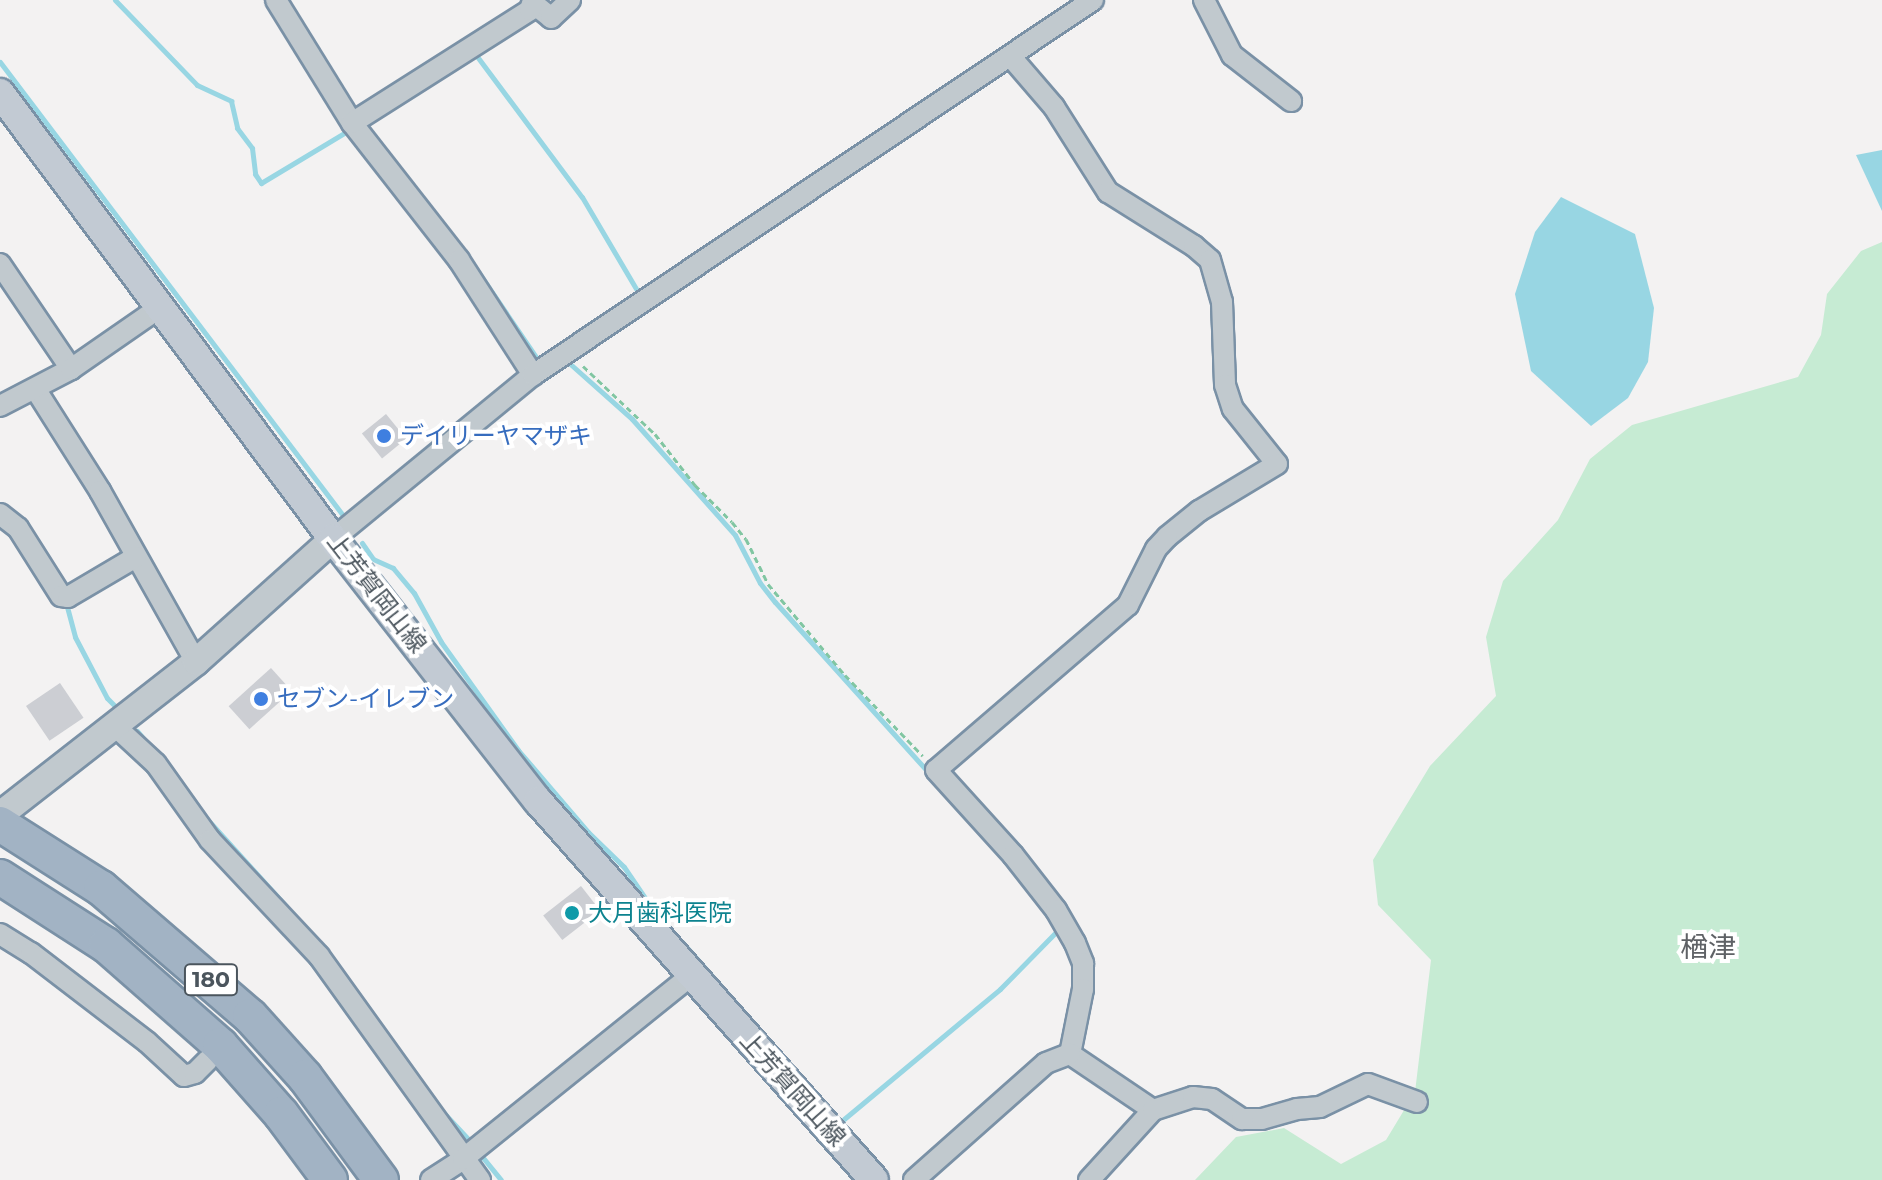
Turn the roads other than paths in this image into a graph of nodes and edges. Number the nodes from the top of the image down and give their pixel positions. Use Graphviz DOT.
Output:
graph roads {
  1 [pos="276,0"];
  2 [pos="570,0"];
  3 [pos="1093,0"];
  4 [pos="1204,0"];
  5 [pos="538,6"];
  6 [pos="1011,57"];
  7 [pos="0,93"];
  8 [pos="1291,101"];
  9 [pos="352,123"];
  10 [pos="0,264"];
  11 [pos="162,306"];
  12 [pos="71,369"];
  13 [pos="533,375"];
  14 [pos="36,390"];
  15 [pos="0,406"];
  16 [pos="0,514"];
  17 [pos="333,539"];
  18 [pos="136,557"];
  19 [pos="196,662"];
  20 [pos="116,727"];
  21 [pos="0,815"];
  22 [pos="0,824"];
  23 [pos="0,877"];
  24 [pos="0,899"];
  25 [pos="0,934"];
  26 [pos="691,976"];
  27 [pos="1070,1054"];
  28 [pos="208,1060"];
  29 [pos="1417,1102"];
  30 [pos="1153,1110"];
  31 [pos="463,1159"];
  32 [pos="305,1180"];
  33 [pos="330,1180"];
  34 [pos="381,1180"];
  35 [pos="431,1180"];
  36 [pos="480,1180"];
  37 [pos="874,1180"];
  38 [pos="914,1180"];
  39 [pos="1089,1180"];
  1 -- 9 [label="street"];
  2 -- 5 [label="street"];
  3 -- 6 [label="street"];
  4 -- 8 [label="street"];
  5 -- 9 [label="street"];
  6 -- 13 [label="street"];
  6 -- 27 [label="street"];
  7 -- 11 [label="main road, 上芳賀岡山線"];
  9 -- 13 [label="street"];
  10 -- 12 [label="street"];
  11 -- 12 [label="street"];
  11 -- 17 [label="main road, 上芳賀岡山線"];
  12 -- 14 [label="street"];
  13 -- 17 [label="street"];
  14 -- 15 [label="street"];
  14 -- 18 [label="street"];
  16 -- 18 [label="street"];
  17 -- 19 [label="street"];
  17 -- 26 [label="main road, 上芳賀岡山線"];
  18 -- 19 [label="street"];
  19 -- 20 [label="street"];
  20 -- 21 [label="street"];
  20 -- 31 [label="street"];
  22 -- 34 [label="highway, 180"];
  23 -- 33 [label="highway, 180"];
  24 -- 28 [label="highway, 180"];
  25 -- 28 [label="street"];
  26 -- 31 [label="street"];
  26 -- 37 [label="main road, 上芳賀岡山線"];
  27 -- 30 [label="street"];
  27 -- 38 [label="street"];
  28 -- 32 [label="highway, 180"];
  29 -- 30 [label="street"];
  30 -- 39 [label="street"];
  31 -- 35 [label="street"];
  31 -- 36 [label="street"];
}
